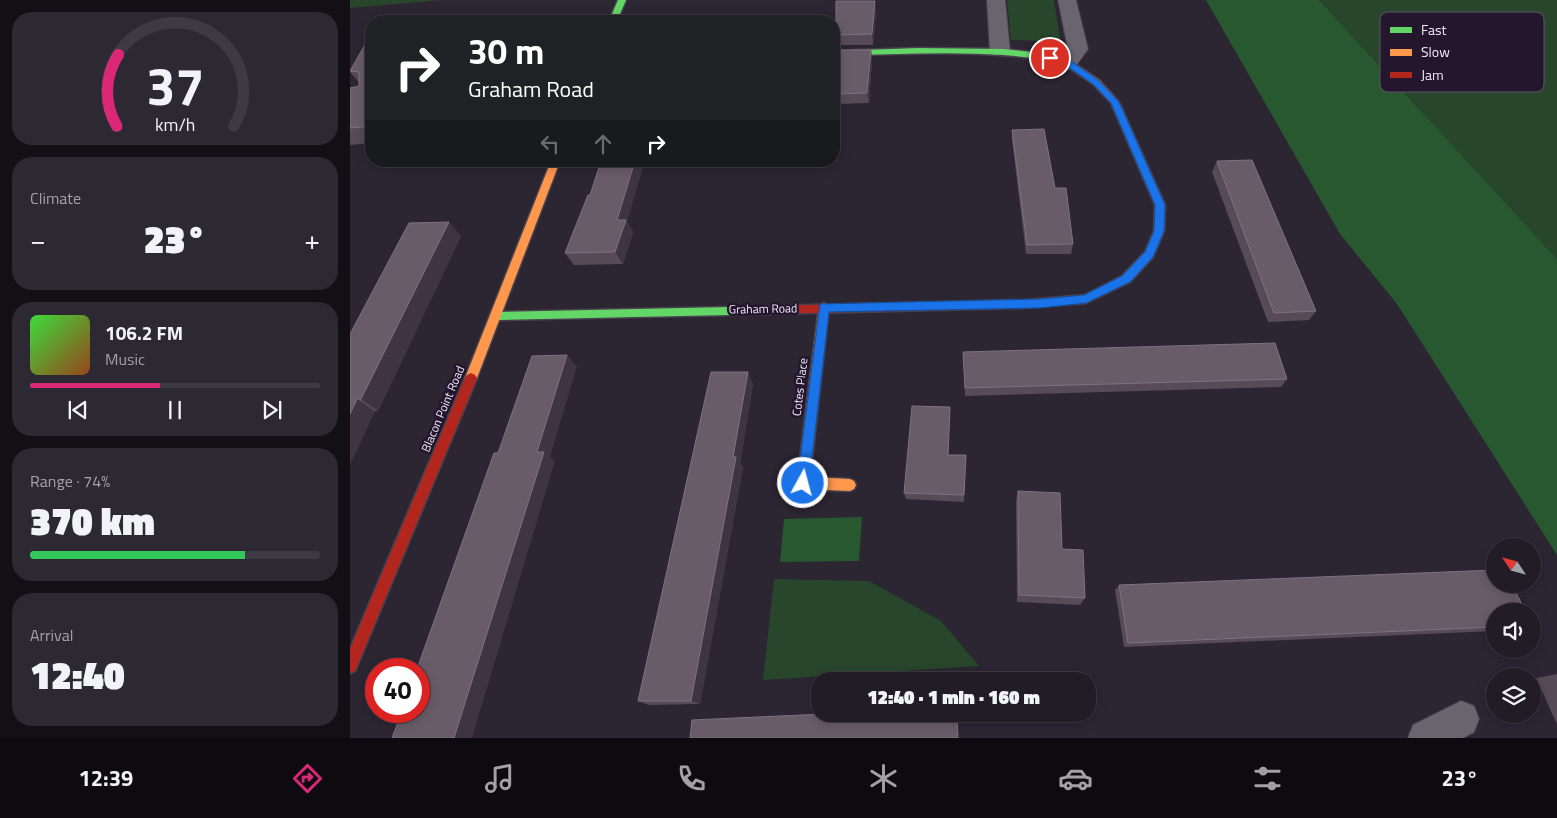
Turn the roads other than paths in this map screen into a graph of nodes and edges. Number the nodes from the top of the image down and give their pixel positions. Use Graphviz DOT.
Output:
graph roads {
  1 [pos="622,0"];
  2 [pos="996,0"];
  3 [pos="1067,0"];
  4 [pos="616,15"];
  5 [pos="1000,51"];
  6 [pos="840,54"];
  7 [pos="1068,63"];
  8 [pos="554,167"];
  9 [pos="824,307"];
  10 [pos="498,316"];
  11 [pos="850,484"];
  12 [pos="350,666"];
  13 [pos="1461,719"];
  14 [pos="1426,738"];
  1 -- 4 [label="street"];
  2 -- 5 [label="street"];
  3 -- 7 [label="street"];
  5 -- 6 [label="street, Graham Road"];
  5 -- 7 [label="street, Graham Road"];
  7 -- 9 [label="street, Graham Road"];
  8 -- 10 [label="street, Blacon Point Road"];
  9 -- 10 [label="street, Graham Road"];
  9 -- 11 [label="street, Cotes Place"];
  10 -- 12 [label="street, Blacon Point Road"];
  13 -- 14 [label="street"];
}
